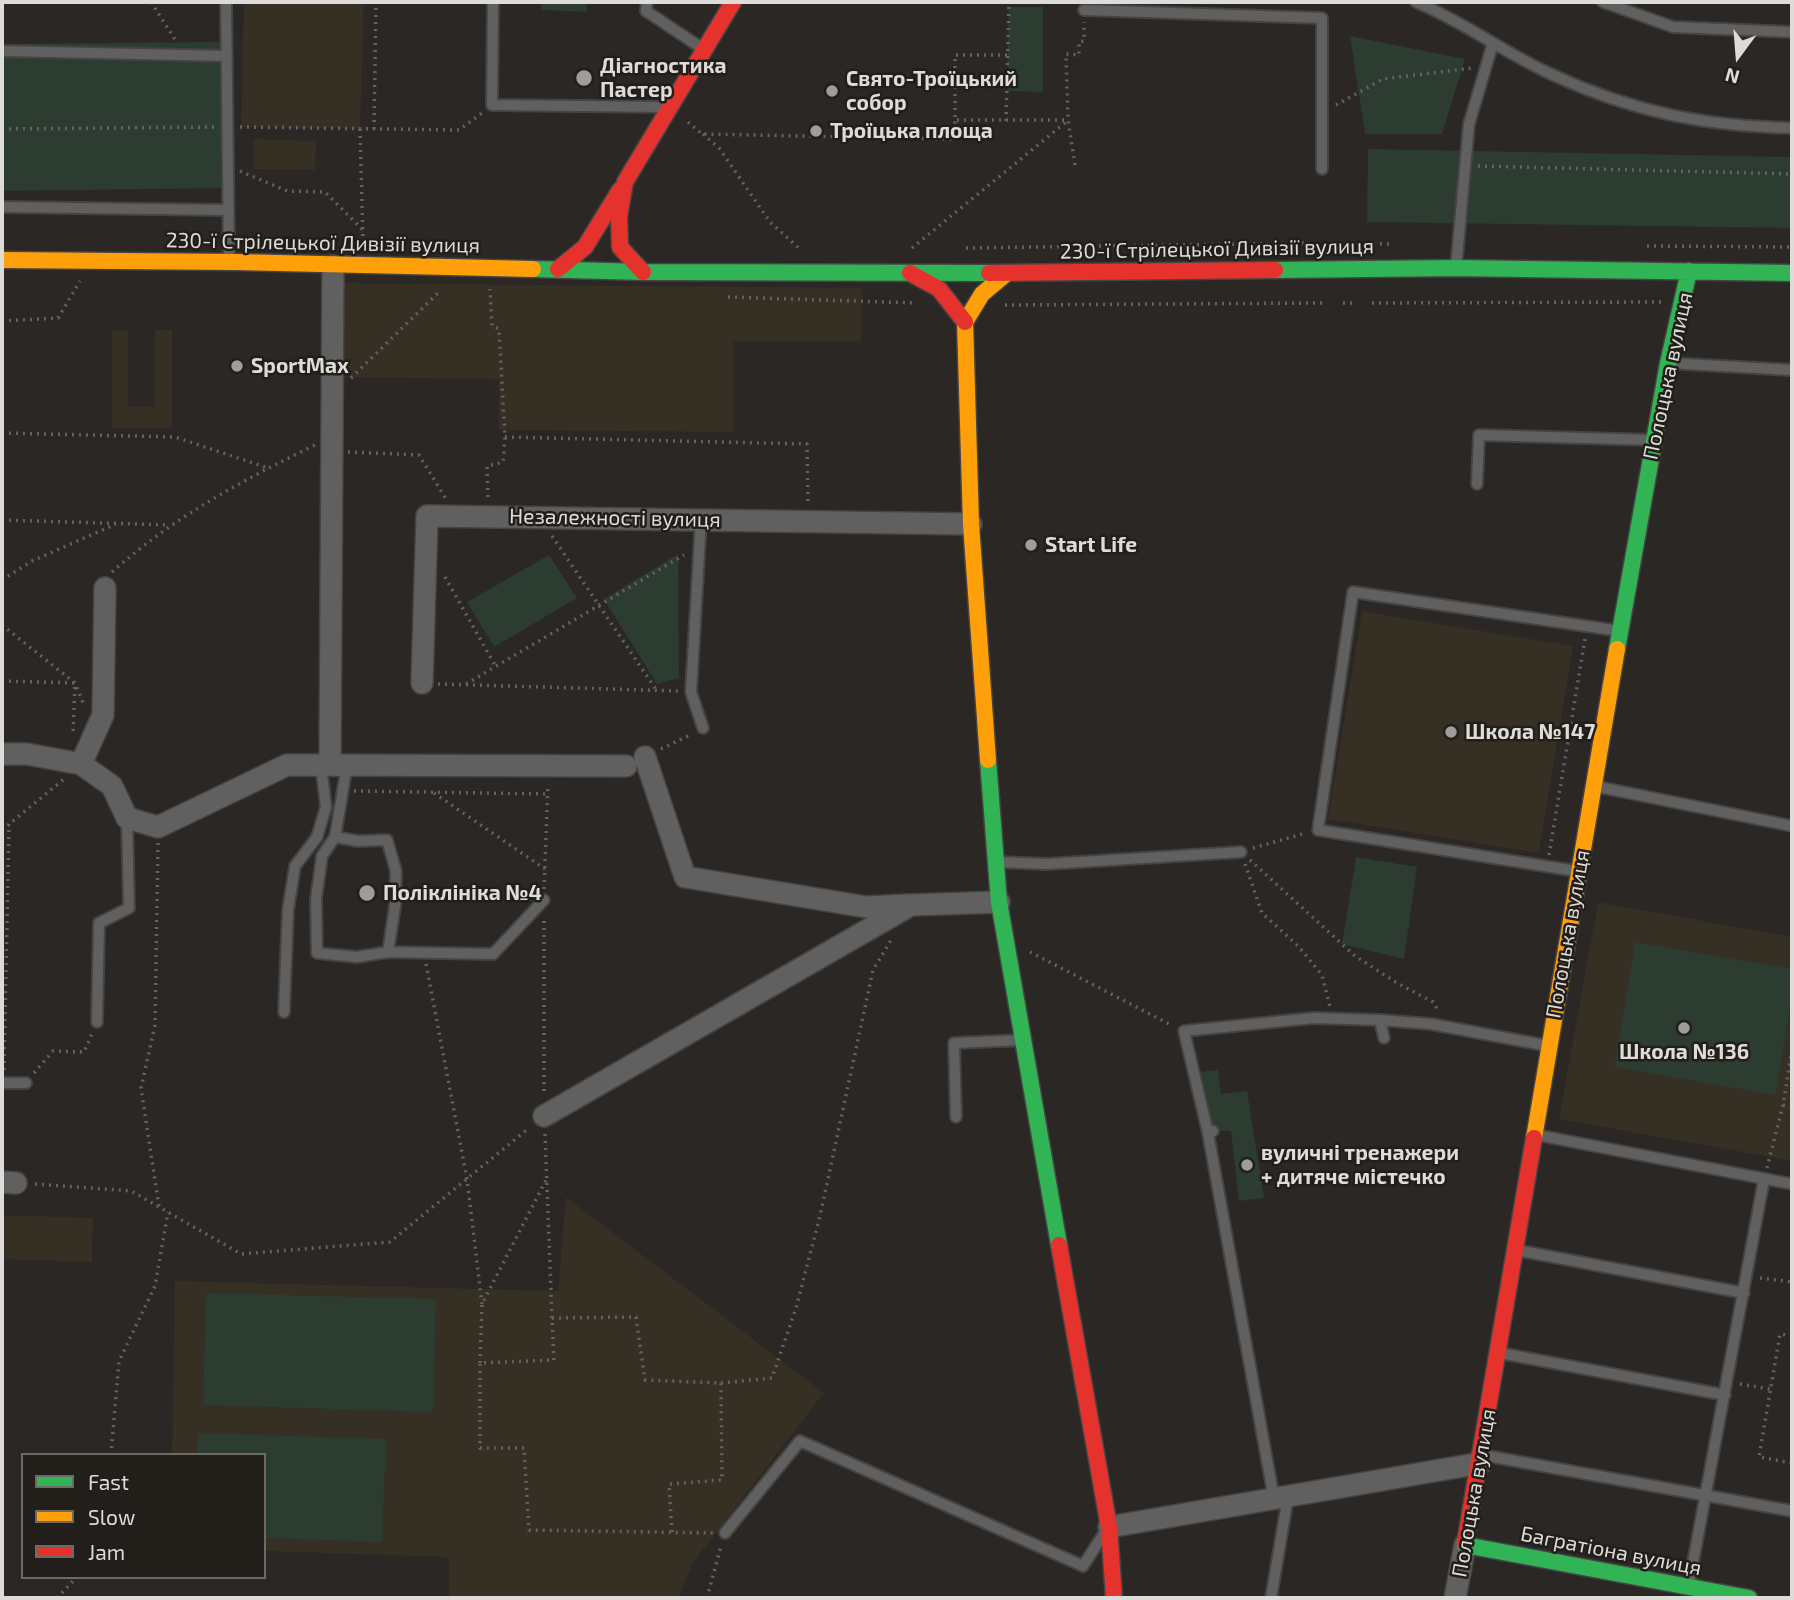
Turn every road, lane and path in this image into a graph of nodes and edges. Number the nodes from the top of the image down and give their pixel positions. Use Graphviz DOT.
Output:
graph roads {
  1 [pos="151,2"];
  2 [pos="226,2"];
  3 [pos="376,2"];
  4 [pos="494,2"];
  5 [pos="647,2"];
  6 [pos="733,2"];
  7 [pos="1009,2"];
  8 [pos="1416,2"];
  9 [pos="1603,2"];
  10 [pos="1084,10"];
  11 [pos="1792,32"];
  12 [pos="1493,43"];
  13 [pos="704,50"];
  14 [pos="2,51"];
  15 [pos="185,55"];
  16 [pos="1007,55"];
  17 [pos="227,56"];
  18 [pos="1487,66"];
  19 [pos="492,105"];
  20 [pos="670,107"];
  21 [pos="1322,112"];
  22 [pos="955,120"];
  23 [pos="1068,120"];
  24 [pos="1006,121"];
  25 [pos="228,127"];
  26 [pos="1792,128"];
  27 [pos="2,129"];
  28 [pos="360,129"];
  29 [pos="374,129"];
  30 [pos="702,134"];
  31 [pos="1075,165"];
  32 [pos="228,166"];
  33 [pos="1466,166"];
  34 [pos="1322,169"];
  35 [pos="1792,174"];
  36 [pos="625,182"];
  37 [pos="2,207"];
  38 [pos="228,210"];
  39 [pos="363,230"];
  40 [pos="1310,243"];
  41 [pos="796,248"];
  42 [pos="810,248"];
  43 [pos="925,248"];
  44 [pos="962,248"];
  45 [pos="2,260"];
  46 [pos="92,260"];
  47 [pos="229,262"];
  48 [pos="333,266"];
  49 [pos="363,266"];
  50 [pos="1456,268"];
  51 [pos="558,269"];
  52 [pos="1689,271"];
  53 [pos="643,272"];
  54 [pos="826,273"];
  55 [pos="910,273"];
  56 [pos="1007,273"];
  57 [pos="1792,273"];
  58 [pos="444,287"];
  59 [pos="490,289"];
  60 [pos="1322,303"];
  61 [pos="1343,303"];
  62 [pos="1353,303"];
  63 [pos="1372,303"];
  64 [pos="1524,303"];
  65 [pos="997,305"];
  66 [pos="2,321"];
  67 [pos="965,322"];
  68 [pos="1668,363"];
  69 [pos="1792,370"];
  70 [pos="332,397"];
  71 [pos="2,433"];
  72 [pos="505,437"];
  73 [pos="1654,440"];
  74 [pos="332,444"];
  75 [pos="268,468"];
  76 [pos="1477,484"];
  77 [pos="457,517"];
  78 [pos="488,517"];
  79 [pos="540,517"];
  80 [pos="701,519"];
  81 [pos="2,520"];
  82 [pos="808,521"];
  83 [pos="117,524"];
  84 [pos="971,524"];
  85 [pos="171,525"];
  86 [pos="426,544"];
  87 [pos="699,547"];
  88 [pos="2,580"];
  89 [pos="108,581"];
  90 [pos="600,606"];
  91 [pos="2,625"];
  92 [pos="1587,626"];
  93 [pos="1620,631"];
  94 [pos="496,667"];
  95 [pos="2,681"];
  96 [pos="75,683"];
  97 [pos="422,683"];
  98 [pos="466,684"];
  99 [pos="657,691"];
  100 [pos="691,692"];
  101 [pos="704,728"];
  102 [pos="95,732"];
  103 [pos="2,754"];
  104 [pos="635,761"];
  105 [pos="76,763"];
  106 [pos="333,765"];
  107 [pos="549,765"];
  108 [pos="1594,786"];
  109 [pos="343,791"];
  110 [pos="434,792"];
  111 [pos="548,794"];
  112 [pos="127,818"];
  113 [pos="9,824"];
  114 [pos="1792,826"];
  115 [pos="158,827"];
  116 [pos="2,830"];
  117 [pos="1318,830"];
  118 [pos="335,837"];
  119 [pos="1241,852"];
  120 [pos="996,862"];
  121 [pos="1548,866"];
  122 [pos="545,869"];
  123 [pos="1579,872"];
  124 [pos="544,900"];
  125 [pos="999,902"];
  126 [pos="911,905"];
  127 [pos="892,938"];
  128 [pos="1006,939"];
  129 [pos="388,952"];
  130 [pos="425,957"];
  131 [pos="284,1013"];
  132 [pos="1333,1018"];
  133 [pos="1380,1020"];
  134 [pos="97,1022"];
  135 [pos="1450,1028"];
  136 [pos="1184,1031"];
  137 [pos="1384,1038"];
  138 [pos="1023,1040"];
  139 [pos="1549,1046"];
  140 [pos="1792,1050"];
  141 [pos="3,1083"];
  142 [pos="26,1083"];
  143 [pos="1783,1105"];
  144 [pos="1792,1107"];
  145 [pos="544,1116"];
  146 [pos="956,1117"];
  147 [pos="1535,1135"];
  148 [pos="547,1178"];
  149 [pos="467,1179"];
  150 [pos="1764,1179"];
  151 [pos="9,1182"];
  152 [pos="1792,1184"];
  153 [pos="159,1207"];
  154 [pos="168,1212"];
  155 [pos="1516,1250"];
  156 [pos="1747,1277"];
  157 [pos="1792,1282"];
  158 [pos="1744,1293"];
  159 [pos="482,1304"];
  160 [pos="552,1318"];
  161 [pos="1792,1336"];
  162 [pos="1499,1353"];
  163 [pos="480,1363"];
  164 [pos="721,1383"];
  165 [pos="1749,1386"];
  166 [pos="1770,1390"];
  167 [pos="1725,1395"];
  168 [pos="111,1453"];
  169 [pos="1482,1459"];
  170 [pos="1792,1463"];
  171 [pos="1706,1496"];
  172 [pos="1281,1498"];
  173 [pos="1792,1511"];
  174 [pos="1109,1527"];
  175 [pos="672,1532"];
  176 [pos="725,1533"];
  177 [pos="1465,1545"];
  178 [pos="75,1579"];
  179 [pos="1688,1587"];
  180 [pos="57,1598"];
  181 [pos="707,1598"];
  182 [pos="1114,1598"];
  183 [pos="1271,1598"];
  184 [pos="1455,1598"];
  185 [pos="1749,1598"];
  1 -- 15 [label="path"];
  2 -- 17 [label="lane"];
  3 -- 29 [label="path"];
  4 -- 19 [label="lane"];
  5 -- 13 [label="lane"];
  6 -- 13 [label="street"];
  7 -- 16 [label="path"];
  8 -- 12 [label="lane"];
  9 -- 11 [label="lane"];
  10 -- 21 [label="lane"];
  10 -- 23 [label="path"];
  12 -- 18 [label="lane"];
  12 -- 26 [label="lane"];
  13 -- 20 [label="street"];
  14 -- 15 [label="lane"];
  15 -- 17 [label="lane"];
  16 -- 22 [label="path"];
  16 -- 24 [label="path"];
  17 -- 25 [label="lane"];
  18 -- 21 [label="path"];
  18 -- 33 [label="lane"];
  19 -- 20 [label="lane"];
  19 -- 29 [label="path"];
  20 -- 30 [label="path"];
  20 -- 36 [label="street"];
  21 -- 34 [label="lane"];
  22 -- 24 [label="path"];
  22 -- 30 [label="path"];
  23 -- 24 [label="path"];
  23 -- 31 [label="path"];
  23 -- 43 [label="path"];
  25 -- 27 [label="path"];
  25 -- 28 [label="path"];
  25 -- 32 [label="lane"];
  28 -- 29 [label="path"];
  28 -- 39 [label="path"];
  30 -- 54 [label="path"];
  32 -- 38 [label="lane"];
  32 -- 39 [label="path"];
  33 -- 35 [label="path"];
  33 -- 50 [label="lane"];
  36 -- 51 [label="street"];
  36 -- 53 [label="street"];
  37 -- 38 [label="lane"];
  38 -- 47 [label="lane"];
  39 -- 49 [label="path"];
  40 -- 44 [label="path"];
  41 -- 42 [label="path"];
  45 -- 46 [label="street, 230-ї Стрілецької Дивізії вулиця"];
  46 -- 47 [label="street, 230-ї Стрілецької Дивізії вулиця"];
  46 -- 66 [label="path"];
  47 -- 48 [label="street, 230-ї Стрілецької Дивізії вулиця"];
  48 -- 49 [label="street, 230-ї Стрілецької Дивізії вулиця"];
  48 -- 70 [label="street"];
  49 -- 51 [label="street, 230-ї Стрілецької Дивізії вулиця"];
  50 -- 52 [label="street, 230-ї Стрілецької Дивізії вулиця"];
  50 -- 56 [label="street, 230-ї Стрілецької Дивізії вулиця"];
  51 -- 53 [label="street, 230-ї Стрілецької Дивізії вулиця"];
  52 -- 57 [label="street, 230-ї Стрілецької Дивізії вулиця"];
  52 -- 68 [label="street, Полоцька вулиця"];
  53 -- 54 [label="street, 230-ї Стрілецької Дивізії вулиця"];
  54 -- 55 [label="street, 230-ї Стрілецької Дивізії вулиця"];
  55 -- 56 [label="street, 230-ї Стрілецької Дивізії вулиця"];
  55 -- 67 [label="street"];
  56 -- 67 [label="street"];
  58 -- 70 [label="path"];
  59 -- 72 [label="path"];
  60 -- 65 [label="path"];
  61 -- 62 [label="path"];
  63 -- 64 [label="path"];
  67 -- 84 [label="street"];
  68 -- 69 [label="lane"];
  68 -- 73 [label="street, Полоцька вулиця"];
  70 -- 74 [label="street"];
  71 -- 75 [label="path"];
  72 -- 78 [label="path"];
  72 -- 82 [label="path"];
  73 -- 76 [label="lane"];
  73 -- 93 [label="street, Полоцька вулиця"];
  74 -- 75 [label="path"];
  74 -- 77 [label="path"];
  74 -- 106 [label="street"];
  75 -- 85 [label="path"];
  77 -- 78 [label="street, Незалежності вулиця"];
  77 -- 86 [label="street, Незалежності вулиця"];
  78 -- 79 [label="street, Незалежності вулиця"];
  79 -- 80 [label="street, Незалежності вулиця"];
  79 -- 90 [label="path"];
  80 -- 82 [label="street, Незалежності вулиця"];
  80 -- 87 [label="lane"];
  81 -- 83 [label="path"];
  82 -- 84 [label="street, Незалежності вулиця"];
  83 -- 85 [label="path"];
  83 -- 88 [label="path"];
  84 -- 120 [label="street"];
  85 -- 89 [label="path"];
  86 -- 94 [label="path"];
  86 -- 97 [label="street, Незалежності вулиця"];
  87 -- 90 [label="path"];
  87 -- 100 [label="lane"];
  89 -- 102 [label="street"];
  90 -- 94 [label="path"];
  90 -- 99 [label="path"];
  91 -- 96 [label="path"];
  92 -- 93 [label="lane"];
  92 -- 117 [label="lane"];
  92 -- 121 [label="path"];
  93 -- 108 [label="street, Полоцька вулиця"];
  94 -- 98 [label="path"];
  95 -- 96 [label="path"];
  96 -- 102 [label="path"];
  96 -- 105 [label="path"];
  97 -- 98 [label="path"];
  98 -- 99 [label="path"];
  99 -- 100 [label="path"];
  100 -- 101 [label="lane"];
  101 -- 104 [label="path"];
  102 -- 105 [label="street"];
  103 -- 105 [label="street"];
  104 -- 107 [label="street"];
  104 -- 126 [label="street"];
  105 -- 112 [label="street"];
  105 -- 113 [label="path"];
  106 -- 107 [label="street"];
  106 -- 109 [label="lane"];
  106 -- 115 [label="street"];
  106 -- 131 [label="lane"];
  107 -- 111 [label="path"];
  108 -- 114 [label="lane"];
  108 -- 123 [label="street, Полоцька вулиця"];
  109 -- 110 [label="path"];
  109 -- 118 [label="lane"];
  110 -- 111 [label="path"];
  110 -- 122 [label="path"];
  111 -- 122 [label="path"];
  112 -- 115 [label="street"];
  112 -- 134 [label="lane"];
  113 -- 116 [label="path"];
  113 -- 141 [label="path"];
  115 -- 153 [label="path"];
  117 -- 119 [label="path"];
  117 -- 121 [label="lane"];
  118 -- 129 [label="lane"];
  118 -- 129 [label="lane"];
  119 -- 120 [label="lane"];
  119 -- 132 [label="path"];
  119 -- 135 [label="path"];
  120 -- 125 [label="street"];
  121 -- 123 [label="lane"];
  122 -- 124 [label="path"];
  123 -- 139 [label="street, Полоцька вулиця"];
  124 -- 129 [label="lane"];
  124 -- 145 [label="path"];
  125 -- 126 [label="street"];
  125 -- 128 [label="street"];
  126 -- 145 [label="street"];
  127 -- 164 [label="path"];
  128 -- 136 [label="path"];
  128 -- 138 [label="street"];
  130 -- 149 [label="path"];
  132 -- 133 [label="lane"];
  132 -- 136 [label="lane"];
  133 -- 135 [label="lane"];
  133 -- 137 [label="lane"];
  134 -- 142 [label="path"];
  135 -- 139 [label="lane"];
  136 -- 172 [label="lane"];
  138 -- 146 [label="lane"];
  138 -- 174 [label="street"];
  139 -- 147 [label="street, Полоцька вулиця"];
  140 -- 143 [label="path"];
  141 -- 142 [label="lane"];
  143 -- 144 [label="path"];
  143 -- 150 [label="path"];
  145 -- 148 [label="path"];
  145 -- 149 [label="path"];
  147 -- 150 [label="lane"];
  147 -- 155 [label="street, Полоцька вулиця"];
  148 -- 159 [label="path"];
  148 -- 160 [label="path"];
  149 -- 154 [label="path"];
  149 -- 159 [label="path"];
  150 -- 152 [label="lane"];
  150 -- 156 [label="lane"];
  151 -- 153 [label="path"];
  153 -- 154 [label="path"];
  154 -- 168 [label="path"];
  155 -- 158 [label="lane"];
  155 -- 162 [label="street, Полоцька вулиця"];
  156 -- 157 [label="path"];
  156 -- 158 [label="lane"];
  158 -- 167 [label="lane"];
  159 -- 163 [label="path"];
  160 -- 163 [label="path"];
  160 -- 164 [label="path"];
  161 -- 166 [label="path"];
  162 -- 167 [label="lane"];
  162 -- 169 [label="street, Полоцька вулиця"];
  163 -- 175 [label="path"];
  164 -- 175 [label="path"];
  165 -- 166 [label="path"];
  166 -- 170 [label="path"];
  167 -- 171 [label="lane"];
  169 -- 171 [label="lane"];
  169 -- 172 [label="street"];
  169 -- 177 [label="street, Полоцька вулиця"];
  171 -- 173 [label="lane"];
  171 -- 179 [label="lane"];
  172 -- 174 [label="street"];
  172 -- 183 [label="lane"];
  174 -- 176 [label="lane"];
  174 -- 182 [label="street"];
  175 -- 176 [label="path"];
  176 -- 181 [label="path"];
  177 -- 179 [label="street, Багратіона вулиця"];
  177 -- 184 [label="street, Полоцька вулиця"];
  178 -- 180 [label="path"];
  179 -- 185 [label="street, Багратіона вулиця"];
}
